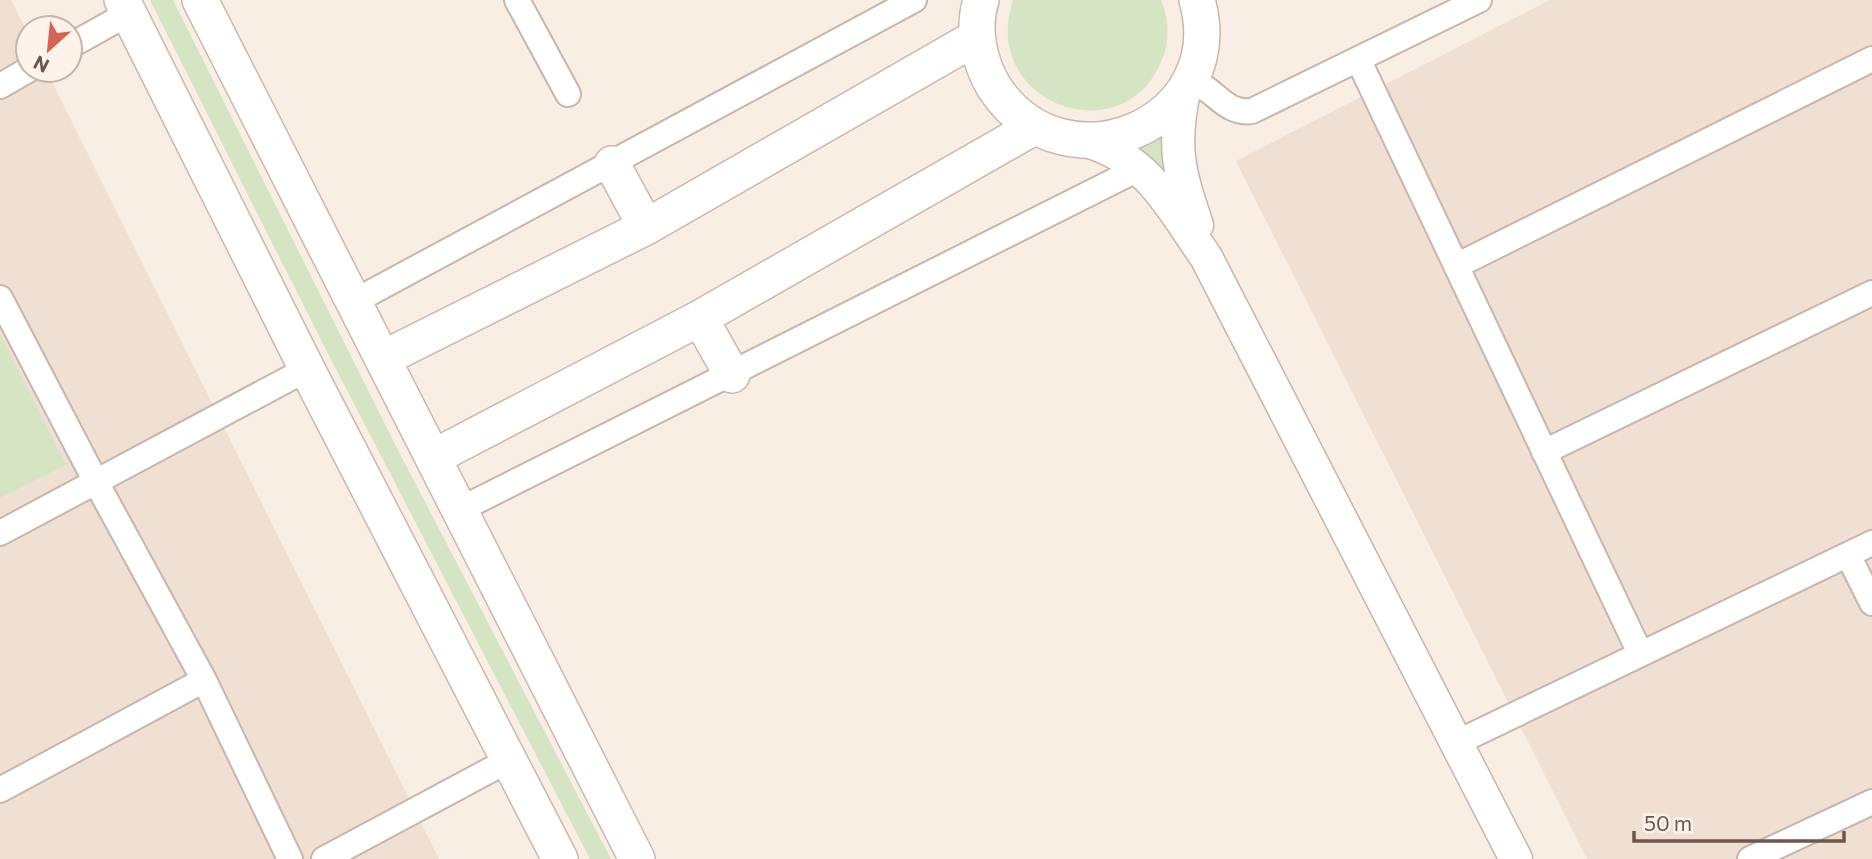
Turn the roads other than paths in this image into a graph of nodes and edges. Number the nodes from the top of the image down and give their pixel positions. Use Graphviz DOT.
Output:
graph roads {
  1 [pos="201,0"];
  2 [pos="517,0"];
  3 [pos="914,0"];
  4 [pos="981,0"];
  5 [pos="1197,0"];
  6 [pos="1479,0"];
  7 [pos="126,7"];
  8 [pos="84,37"];
  9 [pos="977,37"];
  10 [pos="1358,59"];
  11 [pos="1872,59"];
  12 [pos="1187,86"];
  13 [pos="568,94"];
  14 [pos="1034,127"];
  15 [pos="1090,142"];
  16 [pos="612,164"];
  17 [pos="1140,169"];
  18 [pos="646,227"];
  19 [pos="1206,257"];
  20 [pos="1456,266"];
  21 [pos="1872,293"];
  22 [pos="0,298"];
  23 [pos="355,301"];
  24 [pos="700,318"];
  25 [pos="384,358"];
  26 [pos="307,369"];
  27 [pos="732,375"];
  28 [pos="1544,452"];
  29 [pos="434,457"];
  30 [pos="96,482"];
  31 [pos="461,509"];
  32 [pos="0,533"];
  33 [pos="1872,543"];
  34 [pos="1849,555"];
  35 [pos="1872,603"];
  36 [pos="1640,653"];
  37 [pos="204,680"];
  38 [pos="1456,743"];
  39 [pos="509,761"];
  40 [pos="0,790"];
  41 [pos="1872,802"];
  42 [pos="1763,856"];
  43 [pos="290,859"];
  44 [pos="324,859"];
  45 [pos="559,859"];
  46 [pos="637,859"];
  47 [pos="1516,859"];
  1 -- 23 [label="main road"];
  2 -- 13 [label="street"];
  3 -- 16 [label="street"];
  4 -- 9 [label="main road"];
  5 -- 12 [label="main road"];
  6 -- 10 [label="street"];
  7 -- 8 [label="street"];
  7 -- 26 [label="main road"];
  9 -- 14 [label="main road"];
  9 -- 18 [label="main road"];
  10 -- 12 [label="street"];
  10 -- 20 [label="street"];
  11 -- 20 [label="street"];
  12 -- 15 [label="main road"];
  12 -- 19 [label="street"];
  14 -- 15 [label="main road"];
  14 -- 24 [label="main road"];
  15 -- 17 [label="street"];
  16 -- 18 [label="main road"];
  16 -- 23 [label="street"];
  17 -- 19 [label="street"];
  17 -- 27 [label="street"];
  18 -- 25 [label="main road"];
  19 -- 38 [label="street"];
  20 -- 28 [label="street"];
  21 -- 28 [label="street"];
  22 -- 30 [label="street"];
  23 -- 25 [label="main road"];
  24 -- 27 [label="main road"];
  24 -- 29 [label="main road"];
  25 -- 29 [label="main road"];
  26 -- 30 [label="street"];
  26 -- 39 [label="main road"];
  27 -- 31 [label="street"];
  28 -- 36 [label="street"];
  29 -- 31 [label="main road"];
  30 -- 32 [label="street"];
  30 -- 37 [label="street"];
  31 -- 46 [label="main road"];
  33 -- 34 [label="street"];
  34 -- 35 [label="street"];
  34 -- 36 [label="street"];
  36 -- 38 [label="street"];
  37 -- 40 [label="street"];
  37 -- 43 [label="street"];
  38 -- 47 [label="street"];
  39 -- 44 [label="street"];
  39 -- 45 [label="main road"];
  41 -- 42 [label="street"];
}
